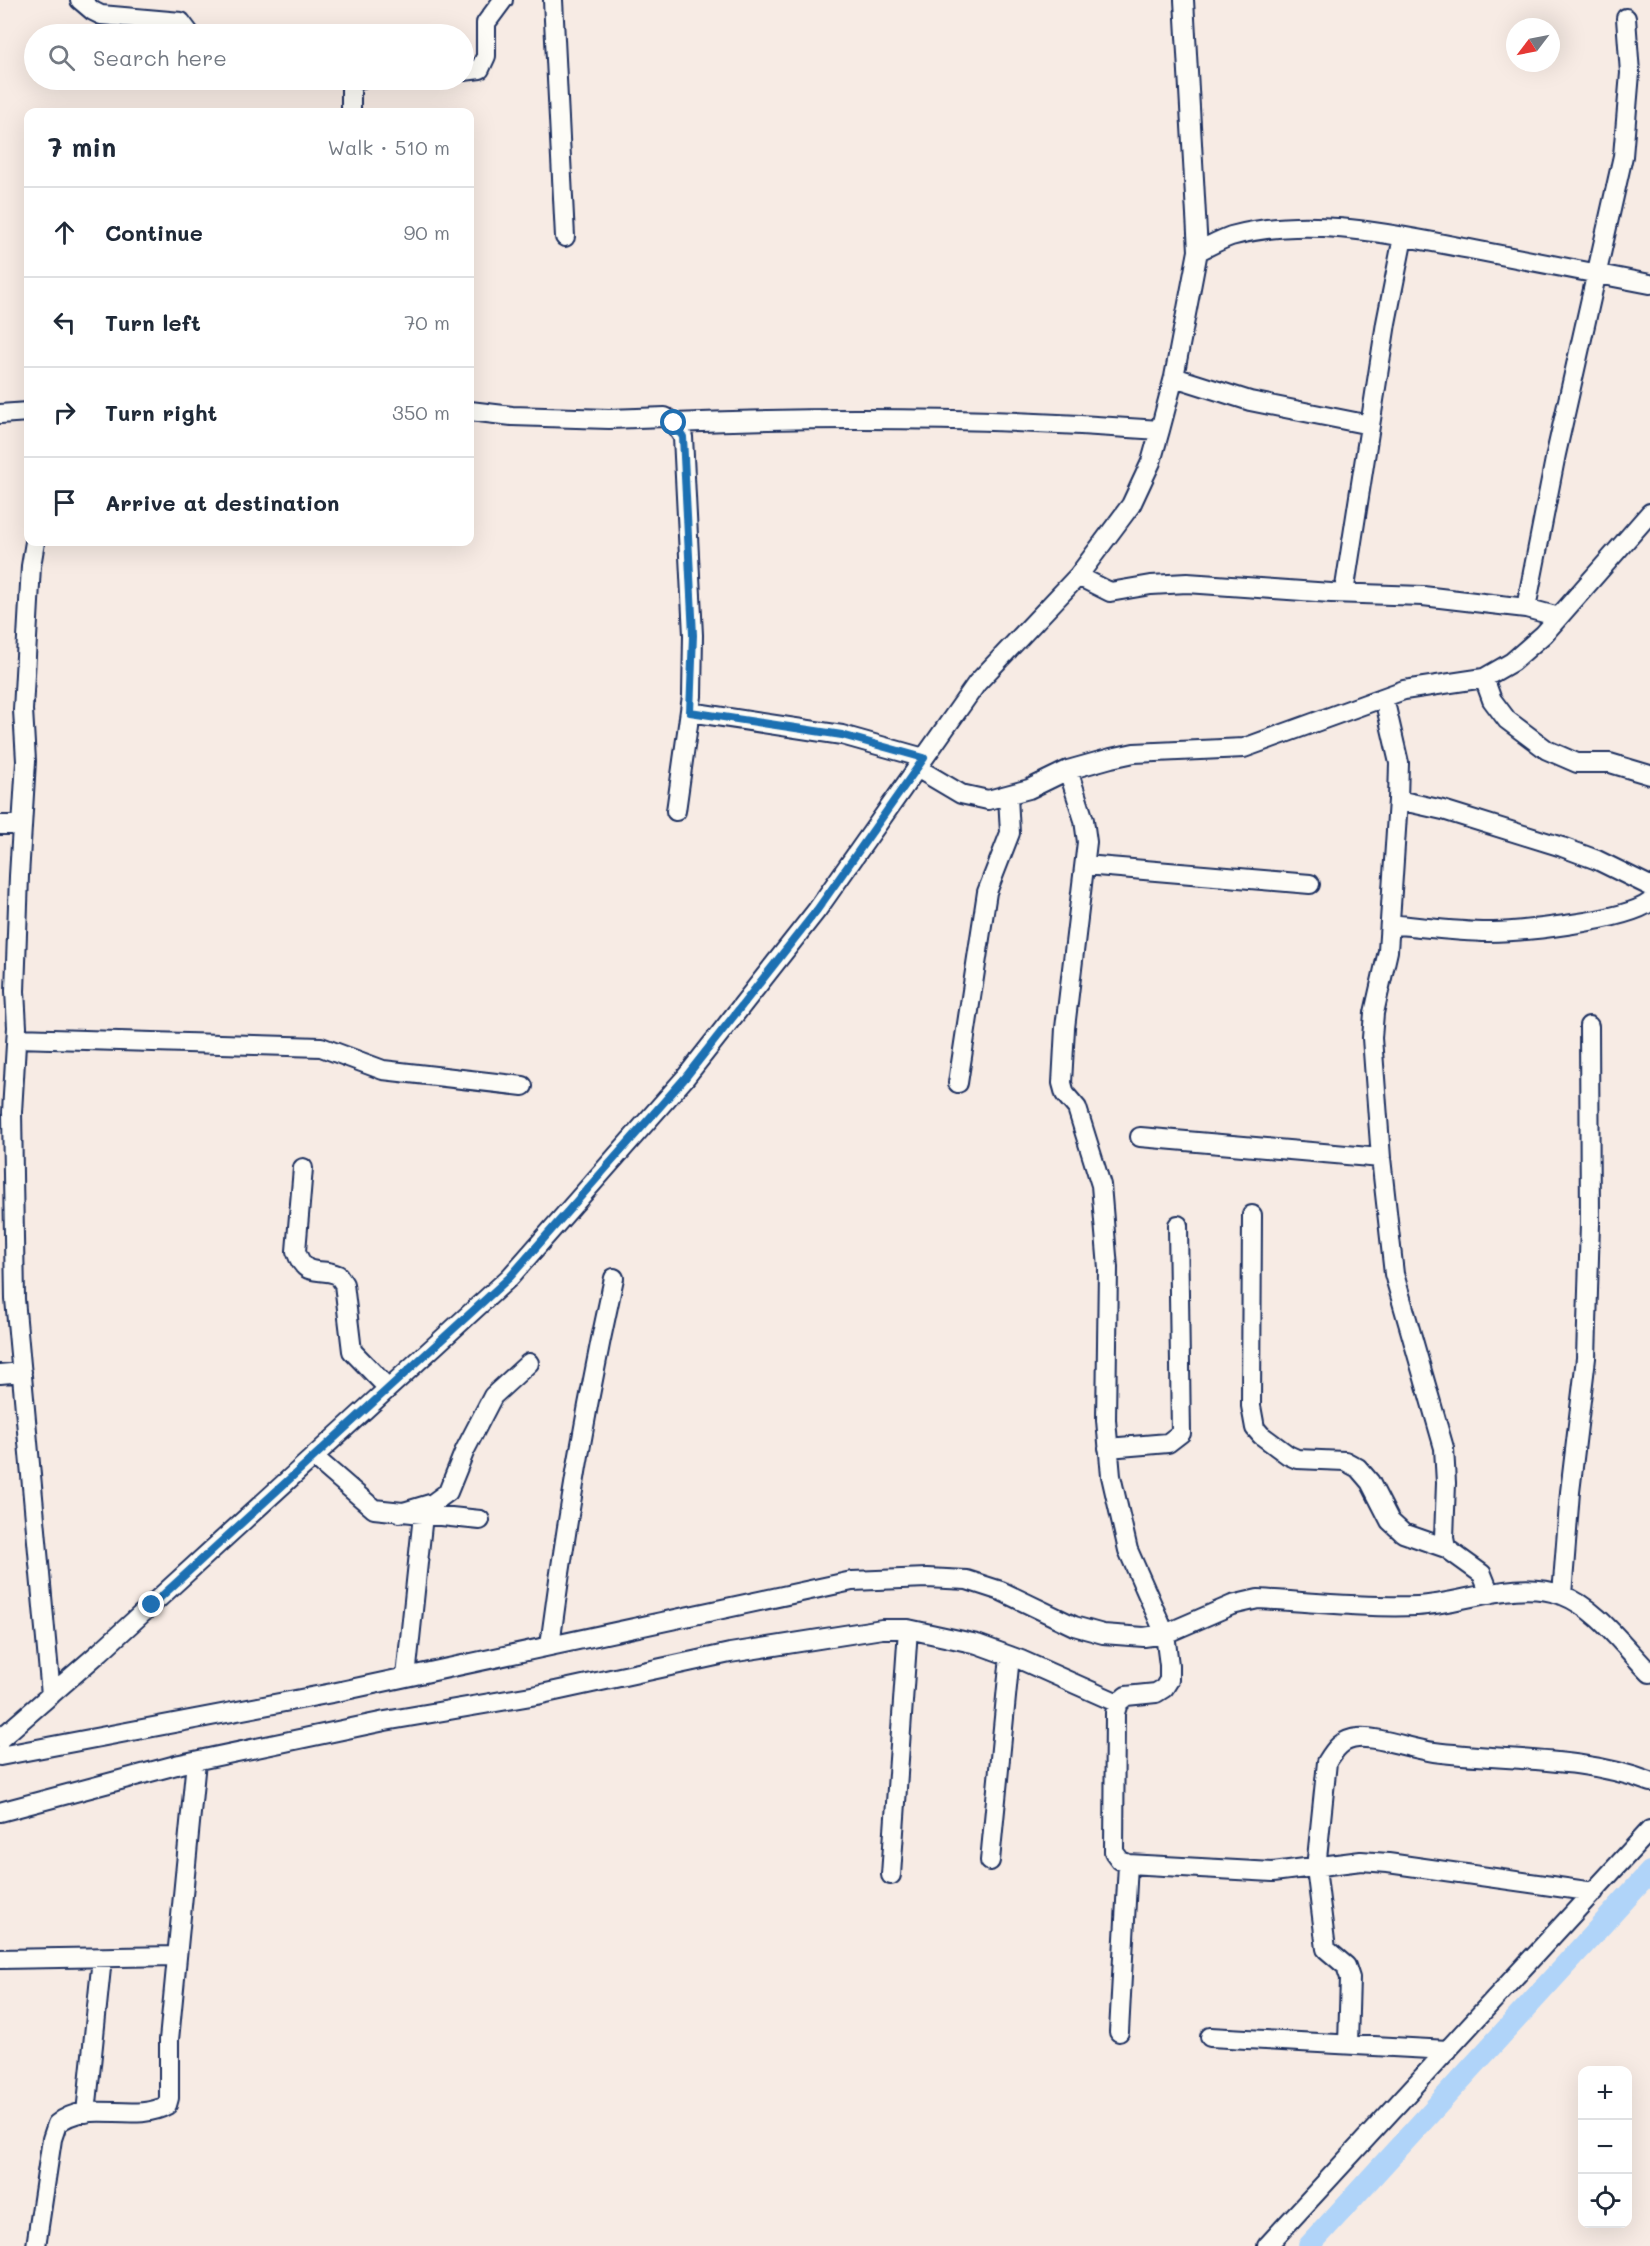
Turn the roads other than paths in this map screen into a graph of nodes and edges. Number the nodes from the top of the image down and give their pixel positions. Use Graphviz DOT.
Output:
graph roads {
  1 [pos="80,0"];
  2 [pos="503,0"];
  3 [pos="553,0"];
  4 [pos="1184,0"];
  5 [pos="1626,18"];
  6 [pos="182,24"];
  7 [pos="474,70"];
  8 [pos="349,90"];
  9 [pos="351,108"];
  10 [pos="565,237"];
  11 [pos="1403,237"];
  12 [pos="1198,251"];
  13 [pos="1598,274"];
  14 [pos="1650,284"];
  15 [pos="1174,377"];
  16 [pos="474,411"];
  17 [pos="24,412"];
  18 [pos="0,414"];
  19 [pos="674,423"];
  20 [pos="1370,425"];
  21 [pos="1160,430"];
  22 [pos="1650,513"];
  23 [pos="34,546"];
  24 [pos="1078,576"];
  25 [pos="1344,594"];
  26 [pos="1526,608"];
  27 [pos="1559,617"];
  28 [pos="1484,678"];
  29 [pos="1384,698"];
  30 [pos="690,712"];
  31 [pos="920,763"];
  32 [pos="1068,770"];
  33 [pos="1650,775"];
  34 [pos="1008,796"];
  35 [pos="1398,800"];
  36 [pos="676,811"];
  37 [pos="0,825"];
  38 [pos="22,825"];
  39 [pos="1085,865"];
  40 [pos="1310,884"];
  41 [pos="1650,886"];
  42 [pos="1650,902"];
  43 [pos="1390,924"];
  44 [pos="1589,1026"];
  45 [pos="17,1038"];
  46 [pos="958,1083"];
  47 [pos="523,1086"];
  48 [pos="6,1119"];
  49 [pos="1140,1137"];
  50 [pos="1381,1158"];
  51 [pos="303,1168"];
  52 [pos="1252,1215"];
  53 [pos="1178,1225"];
  54 [pos="7,1226"];
  55 [pos="614,1278"];
  56 [pos="529,1363"];
  57 [pos="22,1372"];
  58 [pos="0,1374"];
  59 [pos="388,1388"];
  60 [pos="1108,1448"];
  61 [pos="314,1457"];
  62 [pos="400,1513"];
  63 [pos="423,1515"];
  64 [pos="480,1520"];
  65 [pos="1446,1548"];
  66 [pos="1490,1594"];
  67 [pos="1562,1595"];
  68 [pos="908,1629"];
  69 [pos="1165,1640"];
  70 [pos="550,1646"];
  71 [pos="1010,1656"];
  72 [pos="1650,1673"];
  73 [pos="406,1677"];
  74 [pos="51,1695"];
  75 [pos="1118,1703"];
  76 [pos="0,1739"];
  77 [pos="0,1756"];
  78 [pos="196,1761"];
  79 [pos="1650,1782"];
  80 [pos="0,1812"];
  81 [pos="1650,1830"];
  82 [pos="990,1862"];
  83 [pos="1128,1864"];
  84 [pos="1316,1868"];
  85 [pos="891,1875"];
  86 [pos="1594,1892"];
  87 [pos="177,1956"];
  88 [pos="102,1958"];
  89 [pos="0,1959"];
  90 [pos="1119,2032"];
  91 [pos="1210,2037"];
  92 [pos="1348,2043"];
  93 [pos="1448,2050"];
  94 [pos="86,2113"];
  95 [pos="36,2246"];
  96 [pos="1267,2246"];
  1 -- 6 [label="street"];
  2 -- 7 [label="street"];
  3 -- 10 [label="street"];
  4 -- 12 [label="street"];
  5 -- 13 [label="street"];
  8 -- 9 [label="street"];
  11 -- 12 [label="street"];
  11 -- 13 [label="street"];
  11 -- 20 [label="street"];
  12 -- 15 [label="street"];
  13 -- 14 [label="street"];
  13 -- 26 [label="street"];
  15 -- 20 [label="street"];
  15 -- 21 [label="street"];
  16 -- 19 [label="street"];
  17 -- 18 [label="street"];
  19 -- 21 [label="street"];
  19 -- 30 [label="street"];
  20 -- 25 [label="street"];
  21 -- 24 [label="street"];
  22 -- 27 [label="street"];
  23 -- 38 [label="street"];
  24 -- 25 [label="street"];
  24 -- 31 [label="street"];
  25 -- 26 [label="street"];
  26 -- 27 [label="street"];
  27 -- 28 [label="street"];
  28 -- 29 [label="street"];
  28 -- 33 [label="street"];
  29 -- 32 [label="street"];
  29 -- 35 [label="street"];
  30 -- 31 [label="street"];
  30 -- 36 [label="street"];
  31 -- 34 [label="street"];
  31 -- 59 [label="street"];
  32 -- 34 [label="street"];
  32 -- 39 [label="street"];
  34 -- 46 [label="street"];
  35 -- 41 [label="street"];
  35 -- 43 [label="street"];
  37 -- 38 [label="street"];
  38 -- 45 [label="street"];
  39 -- 40 [label="street"];
  39 -- 60 [label="street"];
  42 -- 43 [label="street"];
  43 -- 50 [label="street"];
  44 -- 67 [label="street"];
  45 -- 47 [label="street"];
  45 -- 48 [label="street"];
  48 -- 54 [label="street"];
  49 -- 50 [label="street"];
  50 -- 65 [label="street"];
  51 -- 59 [label="street"];
  52 -- 65 [label="street"];
  53 -- 60 [label="street"];
  54 -- 57 [label="street"];
  55 -- 70 [label="street"];
  56 -- 62 [label="street"];
  57 -- 58 [label="street"];
  57 -- 74 [label="street"];
  59 -- 61 [label="street"];
  60 -- 69 [label="street"];
  61 -- 62 [label="street"];
  61 -- 74 [label="street"];
  62 -- 63 [label="street"];
  63 -- 64 [label="street"];
  63 -- 73 [label="street"];
  65 -- 66 [label="street"];
  66 -- 67 [label="street"];
  66 -- 69 [label="street"];
  67 -- 72 [label="street"];
  68 -- 71 [label="street"];
  68 -- 78 [label="street"];
  68 -- 85 [label="street"];
  69 -- 70 [label="street"];
  69 -- 75 [label="street"];
  70 -- 73 [label="street"];
  71 -- 75 [label="street"];
  71 -- 82 [label="street"];
  73 -- 77 [label="street"];
  74 -- 76 [label="street"];
  75 -- 83 [label="street"];
  78 -- 80 [label="street"];
  78 -- 87 [label="street"];
  79 -- 84 [label="street"];
  81 -- 86 [label="street"];
  83 -- 84 [label="street"];
  83 -- 90 [label="street"];
  84 -- 86 [label="street"];
  84 -- 92 [label="street"];
  86 -- 93 [label="street"];
  87 -- 88 [label="street"];
  87 -- 94 [label="street"];
  88 -- 89 [label="street"];
  88 -- 94 [label="street"];
  91 -- 92 [label="street"];
  92 -- 93 [label="street"];
  93 -- 96 [label="street"];
  94 -- 95 [label="street"];
}
